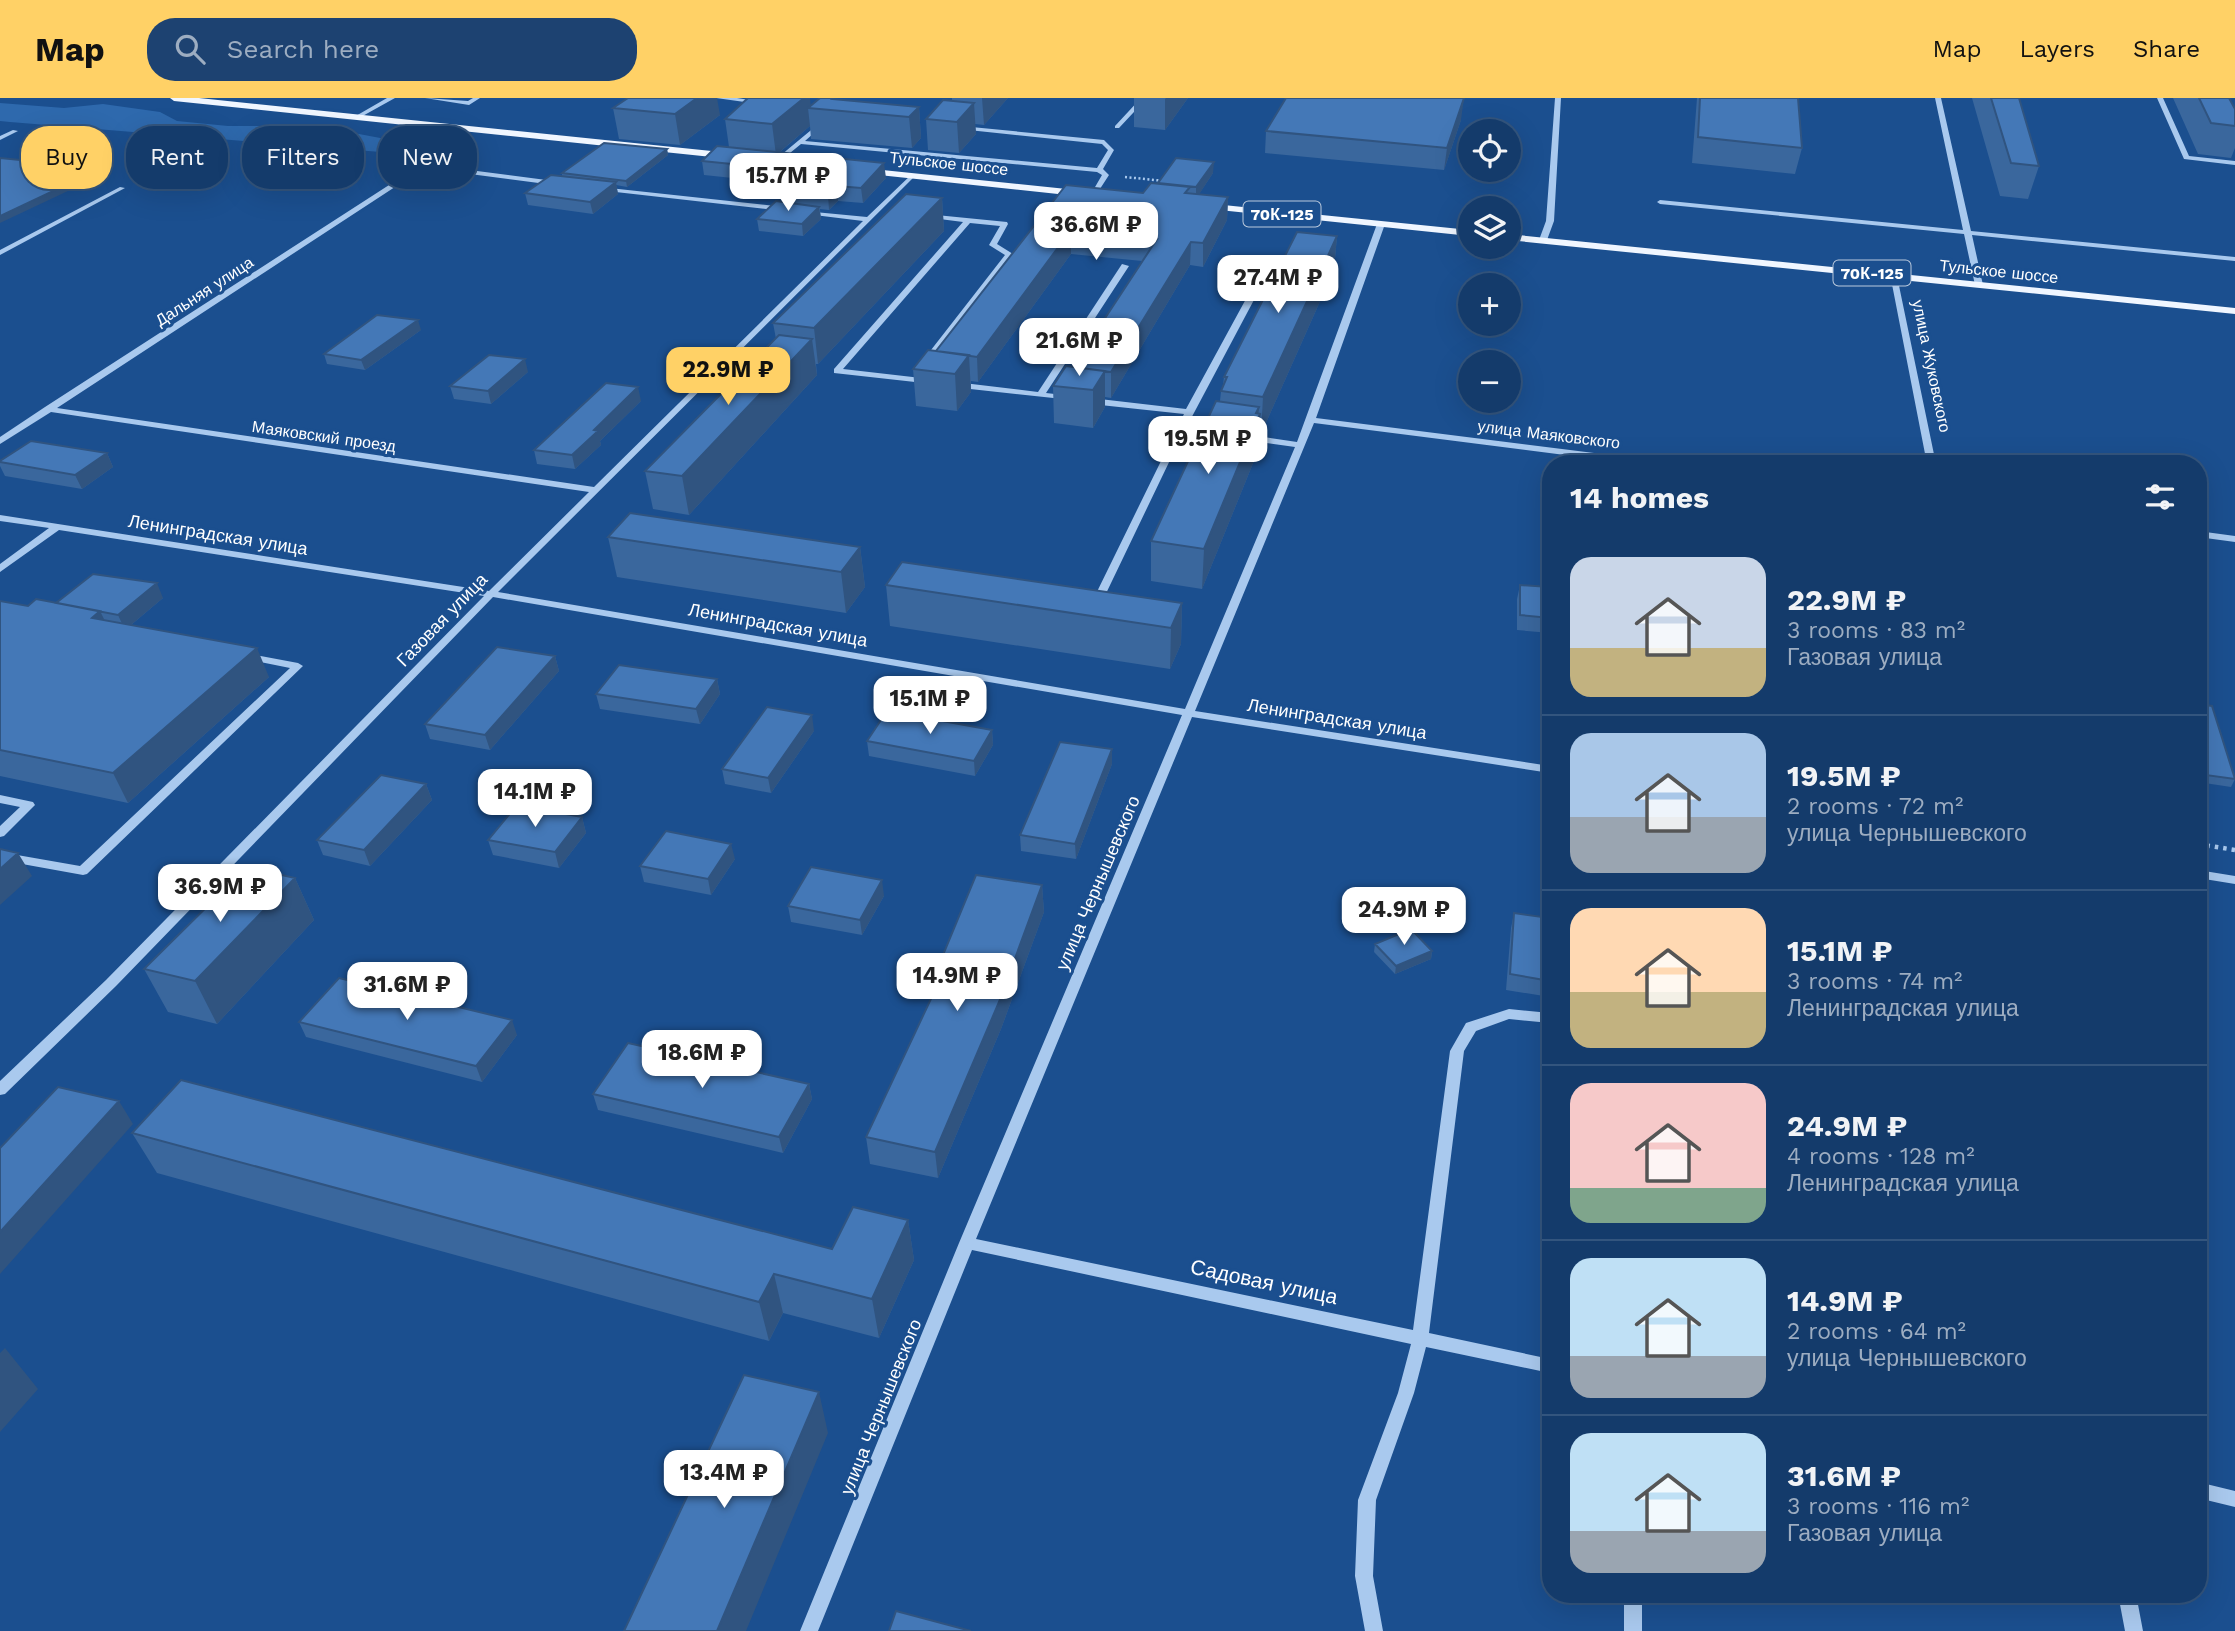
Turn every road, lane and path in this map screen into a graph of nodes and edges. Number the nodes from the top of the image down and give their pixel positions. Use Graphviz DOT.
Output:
graph roads {
  1 [pos="174,98"];
  2 [pos="428,98"];
  3 [pos="477,98"];
  4 [pos="719,98"];
  5 [pos="1144,98"];
  6 [pos="1558,98"];
  7 [pos="1938,98"];
  8 [pos="2160,98"];
  9 [pos="387,99"];
  10 [pos="208,100"];
  11 [pos="768,103"];
  12 [pos="831,115"];
  13 [pos="357,117"];
  14 [pos="440,126"];
  15 [pos="954,127"];
  16 [pos="1117,127"];
  17 [pos="477,130"];
  18 [pos="15,131"];
  19 [pos="0,138"];
  20 [pos="799,142"];
  21 [pos="737,157"];
  22 [pos="764,160"];
  23 [pos="778,161"];
  24 [pos="790,163"];
  25 [pos="2232,163"];
  26 [pos="853,169"];
  27 [pos="1100,170"];
  28 [pos="477,173"];
  29 [pos="2235,173"];
  30 [pos="912,176"];
  31 [pos="565,185"];
  32 [pos="122,188"];
  33 [pos="593,188"];
  34 [pos="387,189"];
  35 [pos="1094,194"];
  36 [pos="1108,196"];
  37 [pos="1660,202"];
  38 [pos="1190,204"];
  39 [pos="787,209"];
  40 [pos="877,210"];
  41 [pos="801,211"];
  42 [pos="890,212"];
  43 [pos="916,215"];
  44 [pos="868,219"];
  45 [pos="969,220"];
  46 [pos="1381,224"];
  47 [pos="1458,232"];
  48 [pos="1966,232"];
  49 [pos="1521,238"];
  50 [pos="1543,240"];
  51 [pos="0,253"];
  52 [pos="2235,259"];
  53 [pos="1268,266"];
  54 [pos="1125,267"];
  55 [pos="1893,276"];
  56 [pos="1979,285"];
  57 [pos="2235,311"];
  58 [pos="927,361"];
  59 [pos="1040,395"];
  60 [pos="48,409"];
  61 [pos="1189,412"];
  62 [pos="1311,420"];
  63 [pos="1181,428"];
  64 [pos="0,440"];
  65 [pos="1299,445"];
  66 [pos="1587,455"];
  67 [pos="1930,455"];
  68 [pos="595,491"];
  69 [pos="0,518"];
  70 [pos="56,528"];
  71 [pos="2207,535"];
  72 [pos="2235,539"];
  73 [pos="0,569"];
  74 [pos="491,594"];
  75 [pos="1091,615"];
  76 [pos="230,654"];
  77 [pos="1187,713"];
  78 [pos="1542,769"];
  79 [pos="0,799"];
  80 [pos="0,833"];
  81 [pos="2207,845"];
  82 [pos="2235,850"];
  83 [pos="0,856"];
  84 [pos="2207,875"];
  85 [pos="2235,880"];
  86 [pos="1542,1017"];
  87 [pos="0,1090"];
  88 [pos="967,1243"];
  89 [pos="1420,1338"];
  90 [pos="1542,1364"];
  91 [pos="2207,1492"];
  92 [pos="2235,1499"];
  93 [pos="1633,1603"];
  94 [pos="2129,1603"];
  95 [pos="809,1631"];
  96 [pos="1374,1631"];
  97 [pos="1633,1631"];
  98 [pos="2134,1631"];
  1 -- 10 [label="main road"];
  2 -- 3 [label="street"];
  4 -- 11 [label="street"];
  5 -- 16 [label="street"];
  6 -- 50 [label="street"];
  7 -- 48 [label="street"];
  8 -- 25 [label="street"];
  9 -- 13 [label="street"];
  10 -- 13 [label="main road"];
  12 -- 20 [label="street"];
  13 -- 14 [label="main road"];
  15 -- 27 [label="street"];
  17 -- 21 [label="main road"];
  18 -- 19 [label="street"];
  20 -- 23 [label="street"];
  20 -- 27 [label="street"];
  22 -- 23 [label="main road"];
  23 -- 24 [label="main road"];
  25 -- 29 [label="street"];
  26 -- 30 [label="main road, Тульское шоссе"];
  27 -- 35 [label="street"];
  28 -- 31 [label="street"];
  30 -- 35 [label="main road, Тульское шоссе"];
  30 -- 40 [label="street, Газовая улица"];
  32 -- 51 [label="street"];
  33 -- 39 [label="street"];
  34 -- 60 [label="street, Дальняя улица"];
  35 -- 36 [label="main road, Тульское шоссе"];
  37 -- 48 [label="street"];
  38 -- 46 [label="main road, 70К-125"];
  40 -- 42 [label="street"];
  40 -- 44 [label="street, Газовая улица"];
  41 -- 44 [label="street"];
  43 -- 45 [label="street"];
  44 -- 68 [label="street, Газовая улица"];
  45 -- 58 [label="street"];
  45 -- 59 [label="street"];
  46 -- 47 [label="main road, 70К-125"];
  46 -- 62 [label="street, улица Чернышевского"];
  48 -- 52 [label="street"];
  48 -- 56 [label="street"];
  49 -- 50 [label="main road, Тульское шоссе / 70К-125"];
  50 -- 55 [label="main road, Тульское шоссе / 70К-125"];
  53 -- 61 [label="street"];
  54 -- 59 [label="street"];
  55 -- 56 [label="main road, Тульское шоссе / 70К-125"];
  55 -- 67 [label="street, улица Жуковского"];
  56 -- 57 [label="main road, Тульское шоссе / 70К-125"];
  59 -- 61 [label="street"];
  60 -- 64 [label="street, Дальняя улица"];
  60 -- 68 [label="street, Маяковский проезд"];
  61 -- 63 [label="street"];
  62 -- 65 [label="street, улица Чернышевского"];
  62 -- 66 [label="street, улица Маяковского"];
  63 -- 65 [label="street"];
  63 -- 75 [label="street"];
  65 -- 77 [label="street, улица Чернышевского"];
  68 -- 74 [label="street, Газовая улица"];
  69 -- 70 [label="street, Ленинградская улица"];
  70 -- 73 [label="lane"];
  70 -- 74 [label="street, Ленинградская улица"];
  71 -- 72 [label="street"];
  74 -- 77 [label="street, Ленинградская улица"];
  74 -- 87 [label="street, Газовая улица"];
  76 -- 83 [label="street"];
  77 -- 78 [label="street, Ленинградская улица"];
  77 -- 88 [label="street, улица Чернышевского"];
  79 -- 80 [label="street"];
  81 -- 82 [label="path"];
  84 -- 85 [label="street"];
  86 -- 89 [label="street"];
  88 -- 89 [label="street, Садовая улица"];
  88 -- 95 [label="street, улица Чернышевского"];
  89 -- 90 [label="street, Садовая улица"];
  89 -- 96 [label="street"];
  91 -- 92 [label="street"];
  93 -- 97 [label="street"];
  94 -- 98 [label="street"];
}
